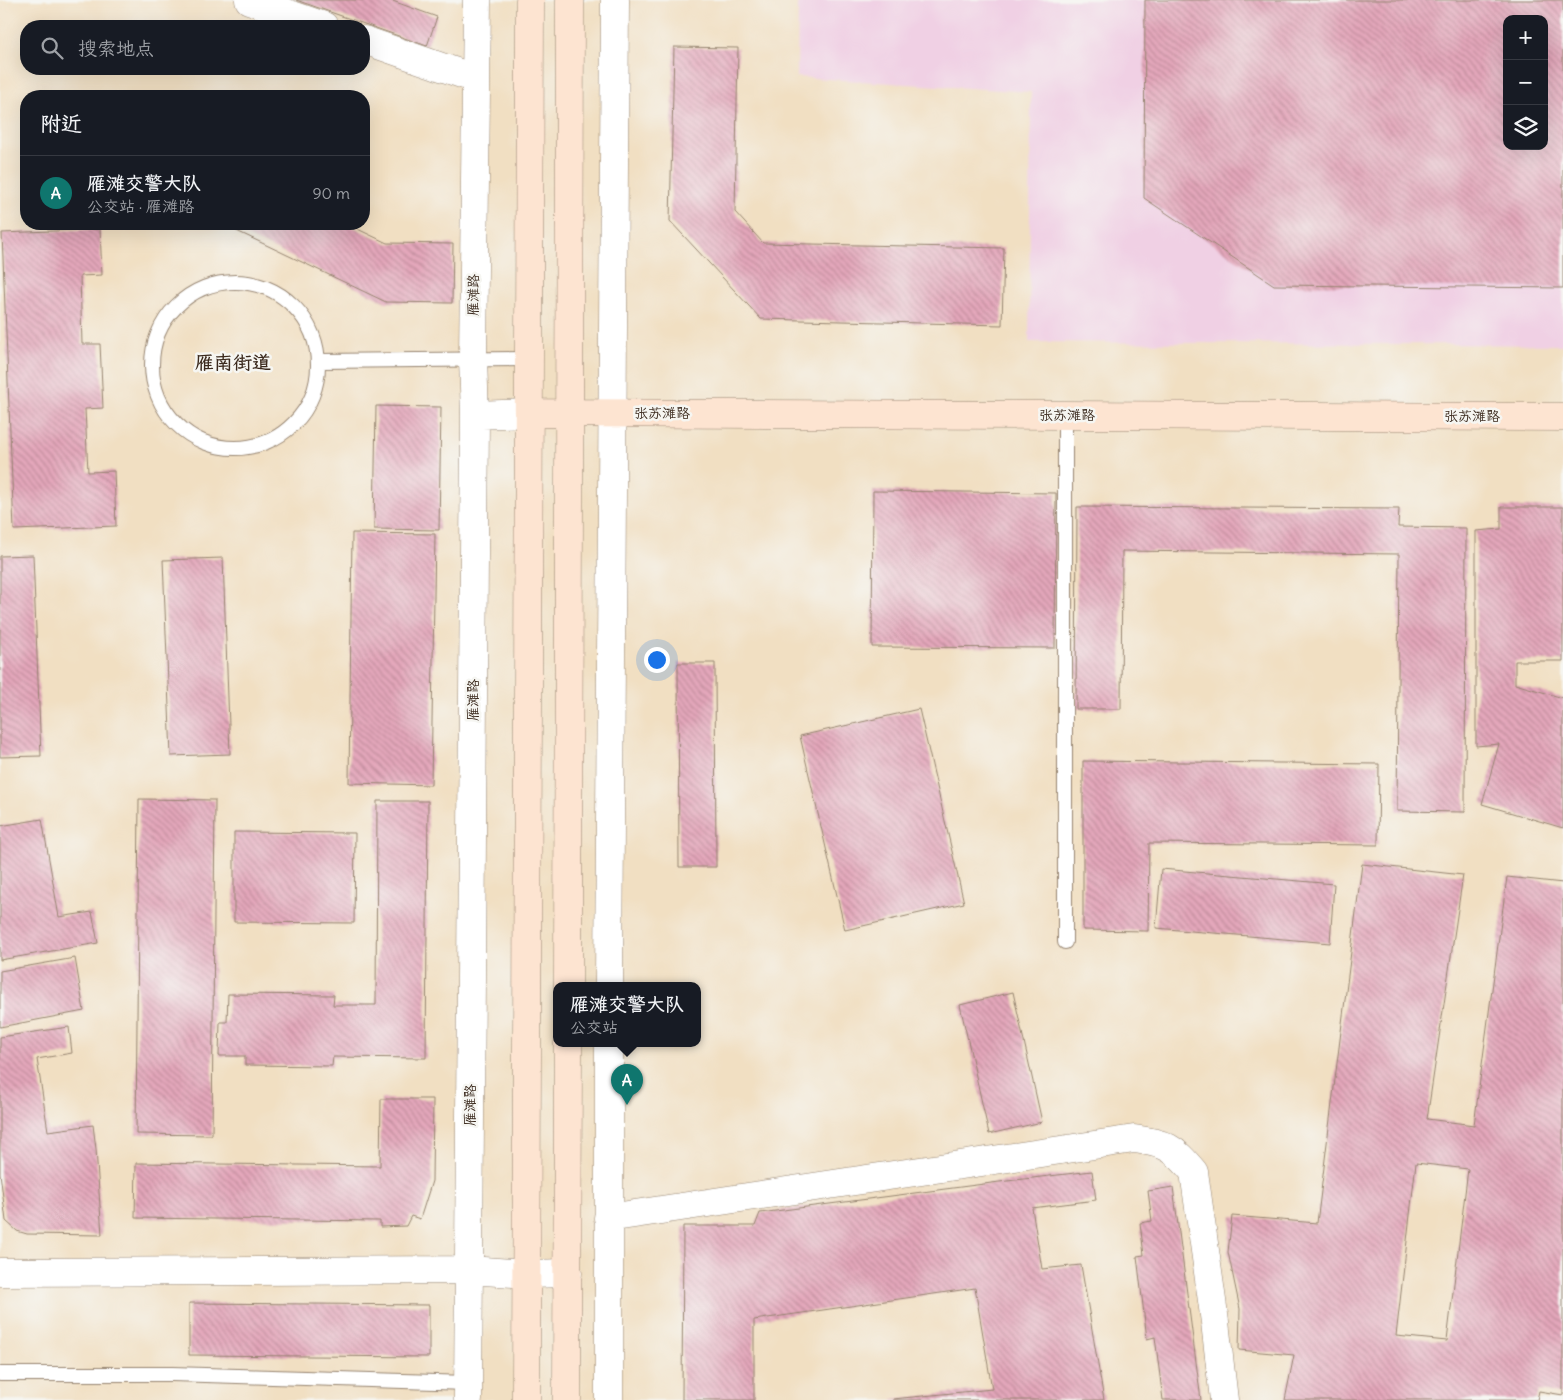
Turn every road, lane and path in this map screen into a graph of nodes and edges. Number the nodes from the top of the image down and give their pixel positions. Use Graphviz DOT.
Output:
graph roads {
  1 [pos="248,0"];
  2 [pos="477,0"];
  3 [pos="530,0"];
  4 [pos="570,0"];
  5 [pos="615,0"];
  6 [pos="306,20"];
  7 [pos="370,42"];
  8 [pos="476,79"];
  9 [pos="472,359"];
  10 [pos="529,359"];
  11 [pos="319,362"];
  12 [pos="530,412"];
  13 [pos="570,413"];
  14 [pos="612,413"];
  15 [pos="475,415"];
  16 [pos="1065,415"];
  17 [pos="1563,417"];
  18 [pos="1065,942"];
  19 [pos="568,982"];
  20 [pos="609,982"];
  21 [pos="568,1047"];
  22 [pos="609,1047"];
  23 [pos="608,1218"];
  24 [pos="469,1270"];
  25 [pos="0,1272"];
  26 [pos="568,1273"];
  27 [pos="528,1274"];
  28 [pos="0,1374"];
  29 [pos="468,1391"];
  30 [pos="526,1400"];
  31 [pos="567,1400"];
  32 [pos="609,1400"];
  33 [pos="1224,1400"];
  1 -- 6 [label="street"];
  2 -- 8 [label="street, 雁滩路"];
  3 -- 10 [label="main road"];
  4 -- 13 [label="main road"];
  5 -- 14 [label="street"];
  7 -- 8 [label="street"];
  8 -- 9 [label="street, 雁滩路"];
  9 -- 10 [label="lane"];
  9 -- 11 [label="lane"];
  9 -- 15 [label="street, 雁滩路"];
  10 -- 12 [label="main road"];
  11 -- 11 [label="lane"];
  12 -- 13 [label="main road, 张苏滩路"];
  12 -- 15 [label="street"];
  12 -- 27 [label="main road"];
  13 -- 14 [label="main road, 张苏滩路"];
  13 -- 19 [label="main road"];
  14 -- 16 [label="main road, 张苏滩路"];
  14 -- 20 [label="street"];
  15 -- 24 [label="street, 雁滩路"];
  16 -- 17 [label="main road, 张苏滩路"];
  16 -- 18 [label="lane"];
  21 -- 26 [label="main road"];
  22 -- 23 [label="street"];
  23 -- 32 [label="street"];
  23 -- 33 [label="street"];
  24 -- 25 [label="street"];
  24 -- 27 [label="street"];
  24 -- 29 [label="street, 雁滩路"];
  26 -- 27 [label="street"];
  26 -- 31 [label="main road"];
  27 -- 30 [label="main road"];
  28 -- 29 [label="lane"];
}
